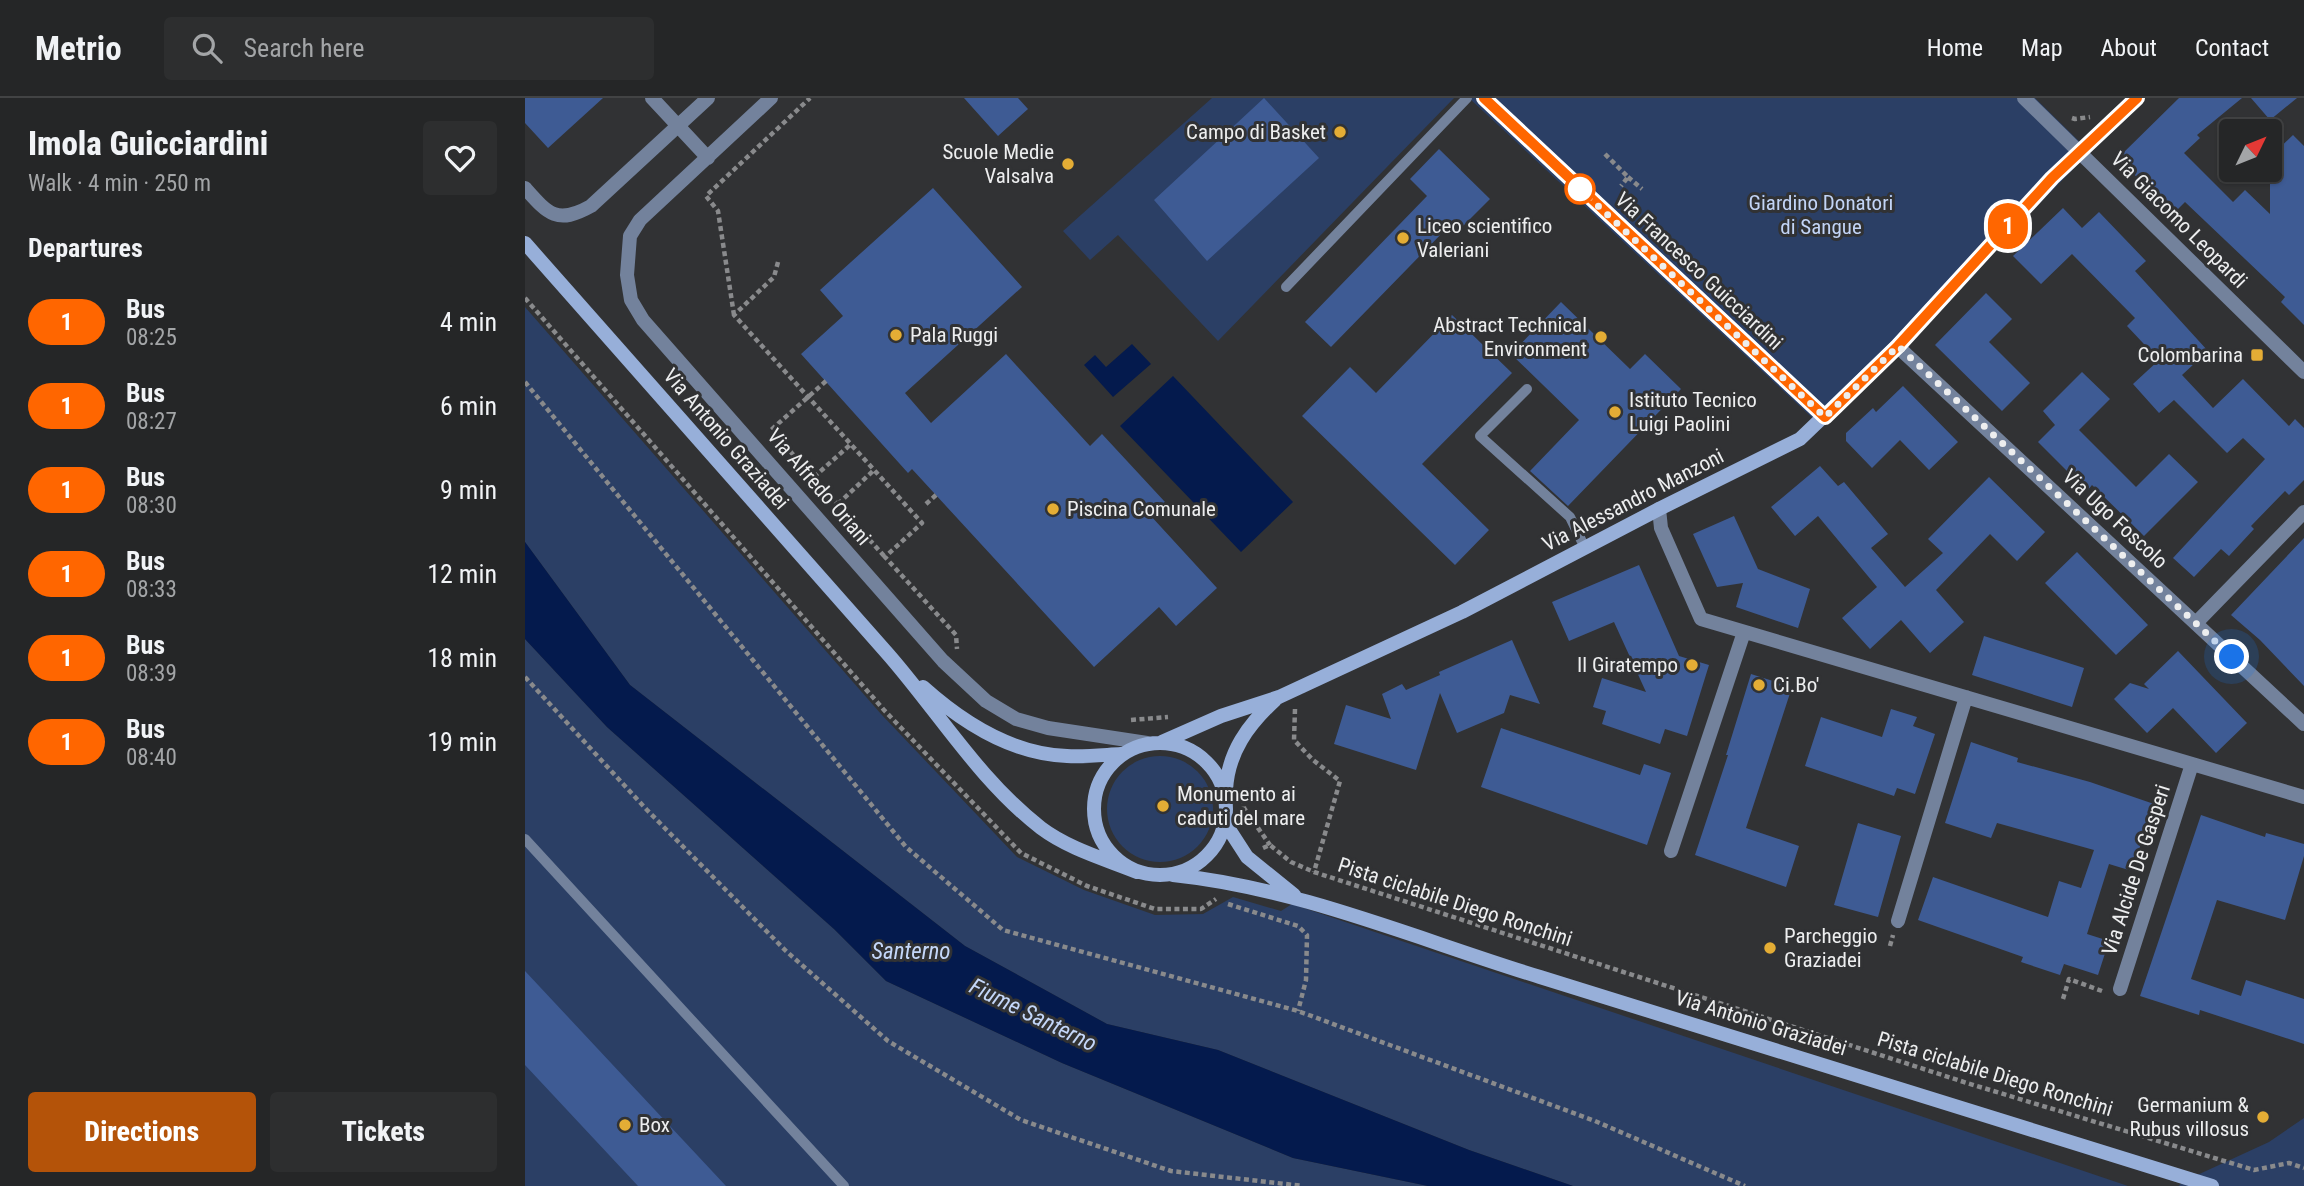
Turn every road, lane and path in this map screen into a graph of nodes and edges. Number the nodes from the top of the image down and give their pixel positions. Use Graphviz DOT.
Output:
graph roads {
  1 [pos="652,98"];
  2 [pos="708,98"];
  3 [pos="771,98"];
  4 [pos="810,98"];
  5 [pos="1467,98"];
  6 [pos="1484,98"];
  7 [pos="2024,98"];
  8 [pos="2137,98"];
  9 [pos="678,126"];
  10 [pos="2079,152"];
  11 [pos="1605,154"];
  12 [pos="708,158"];
  13 [pos="1628,177"];
  14 [pos="1622,186"];
  15 [pos="525,188"];
  16 [pos="1642,189"];
  17 [pos="525,243"];
  18 [pos="778,262"];
  19 [pos="1286,287"];
  20 [pos="734,315"];
  21 [pos="1898,346"];
  22 [pos="2304,372"];
  23 [pos="826,381"];
  24 [pos="525,382"];
  25 [pos="1527,389"];
  26 [pos="809,397"];
  27 [pos="1825,417"];
  28 [pos="851,444"];
  29 [pos="874,470"];
  30 [pos="814,477"];
  31 [pos="936,495"];
  32 [pos="838,504"];
  33 [pos="926,504"];
  34 [pos="1659,509"];
  35 [pos="2304,512"];
  36 [pos="1585,548"];
  37 [pos="885,557"];
  38 [pos="2196,623"];
  39 [pos="1744,632"];
  40 [pos="957,652"];
  41 [pos="895,663"];
  42 [pos="525,677"];
  43 [pos="1279,697"];
  44 [pos="1966,697"];
  45 [pos="1295,705"];
  46 [pos="1287,711"];
  47 [pos="1171,716"];
  48 [pos="1124,721"];
  49 [pos="2304,724"];
  50 [pos="1154,743"];
  51 [pos="1121,754"];
  52 [pos="2192,764"];
  53 [pos="1243,795"];
  54 [pos="2304,797"];
  55 [pos="1226,798"];
  56 [pos="1225,823"];
  57 [pos="525,839"];
  58 [pos="1270,845"];
  59 [pos="1671,851"];
  60 [pos="1247,858"];
  61 [pos="1137,872"];
  62 [pos="1173,875"];
  63 [pos="1298,898"];
  64 [pos="1215,901"];
  65 [pos="1898,921"];
  66 [pos="2120,989"];
  67 [pos="2063,999"];
  68 [pos="1298,1011"];
  69 [pos="2304,1168"];
  70 [pos="844,1186"];
  71 [pos="1303,1186"];
  72 [pos="1745,1186"];
  73 [pos="2212,1186"];
  1 -- 9 [label="street"];
  2 -- 9 [label="street"];
  3 -- 12 [label="street, Via Alfredo Oriani"];
  4 -- 20 [label="path"];
  5 -- 19 [label="lane"];
  6 -- 27 [label="street, Via Francesco Guicciardini"];
  7 -- 10 [label="street, Via Giacomo Leopardi"];
  8 -- 10 [label="street, Via Alessandro Manzoni"];
  9 -- 12 [label="street"];
  9 -- 15 [label="street"];
  10 -- 21 [label="street, Via Alessandro Manzoni"];
  10 -- 22 [label="street, Via Giacomo Leopardi"];
  11 -- 13 [label="path"];
  12 -- 50 [label="street, Via Alfredo Oriani"];
  13 -- 14 [label="path"];
  13 -- 16 [label="path"];
  17 -- 41 [label="street, Via Antonio Graziadei"];
  18 -- 20 [label="path"];
  20 -- 26 [label="path"];
  21 -- 27 [label="street, Via Alessandro Manzoni"];
  21 -- 38 [label="street, Via Ugo Foscolo"];
  23 -- 26 [label="path"];
  24 -- 68 [label="path"];
  25 -- 36 [label="lane"];
  26 -- 28 [label="path"];
  26 -- 30 [label="path"];
  27 -- 34 [label="street, Via Alessandro Manzoni"];
  28 -- 29 [label="path"];
  28 -- 30 [label="path"];
  29 -- 32 [label="path"];
  29 -- 37 [label="path"];
  30 -- 32 [label="path"];
  31 -- 33 [label="path"];
  32 -- 37 [label="path"];
  34 -- 36 [label="street, Via Alessandro Manzoni"];
  34 -- 39 [label="street, Via Alcide De Gasperi"];
  35 -- 38 [label="street"];
  36 -- 43 [label="street, Via Alessandro Manzoni"];
  37 -- 40 [label="path"];
  38 -- 49 [label="street, Via Ugo Foscolo"];
  39 -- 44 [label="street, Via Alcide De Gasperi"];
  39 -- 59 [label="street"];
  41 -- 51 [label="street, Via Antonio Graziadei"];
  41 -- 61 [label="street, Via Antonio Graziadei"];
  42 -- 71 [label="path"];
  43 -- 50 [label="street, Via Alessandro Manzoni"];
  43 -- 55 [label="street, Via Alessandro Manzoni"];
  44 -- 52 [label="street, Via Alcide De Gasperi"];
  44 -- 65 [label="street"];
  45 -- 46 [label="path"];
  47 -- 48 [label="path"];
  50 -- 51 [label="street"];
  50 -- 55 [label="street"];
  51 -- 61 [label="street"];
  52 -- 54 [label="street, Via Alcide De Gasperi"];
  52 -- 66 [label="street, Via Alcide De Gasperi"];
  53 -- 58 [label="path, Pista ciclabile Diego Ronchini"];
  55 -- 56 [label="street"];
  56 -- 60 [label="street, Via Antonio Graziadei"];
  56 -- 62 [label="street"];
  57 -- 70 [label="lane"];
  58 -- 60 [label="path"];
  58 -- 69 [label="path, Pista ciclabile Diego Ronchini"];
  60 -- 63 [label="street, Via Antonio Graziadei"];
  61 -- 62 [label="street"];
  62 -- 63 [label="street, Via Antonio Graziadei"];
  63 -- 73 [label="street, Via Antonio Graziadei"];
  64 -- 68 [label="path"];
  66 -- 67 [label="path"];
  68 -- 72 [label="path"];
}
